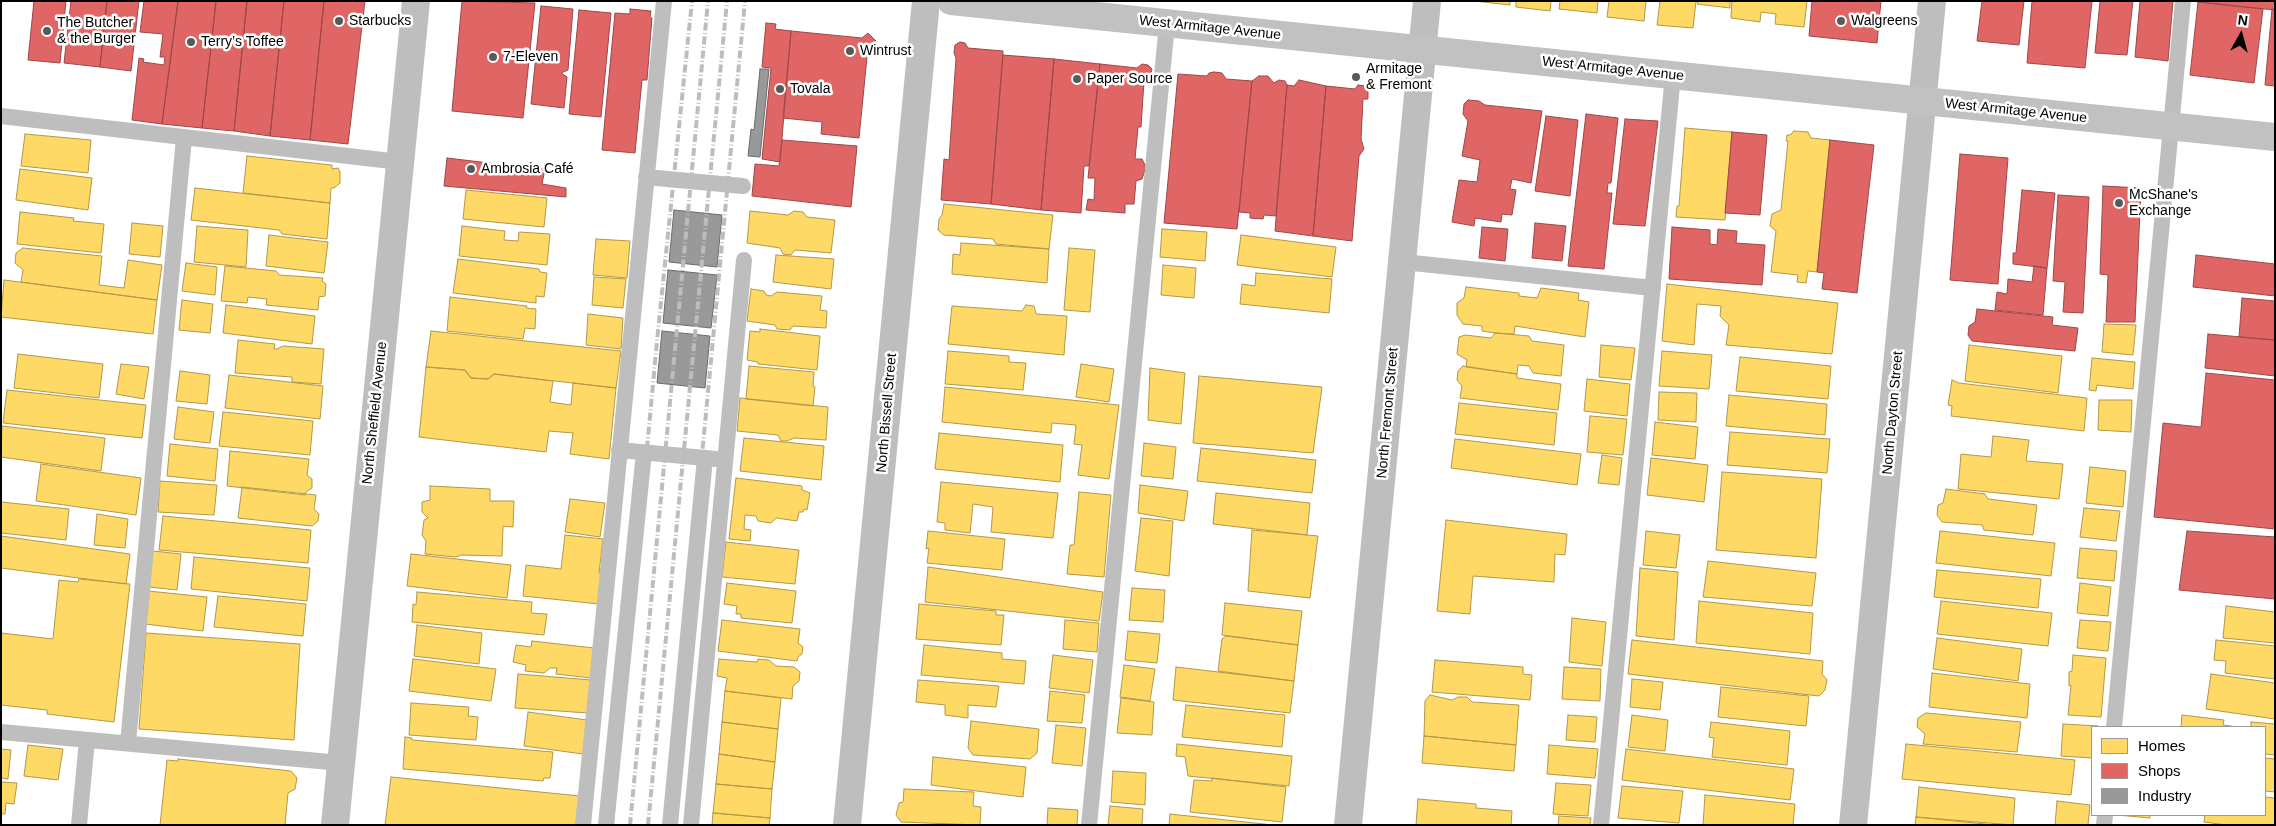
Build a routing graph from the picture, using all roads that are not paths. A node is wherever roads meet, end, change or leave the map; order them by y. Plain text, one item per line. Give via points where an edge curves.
1 (416, 1) edge
2 (664, 1) edge
3 (926, 1) edge
4 (951, 1) edge
5 (1427, 1) edge
6 (1932, 1) edge
7 (2183, 1) edge
8 (1167, 24) junction
9 (1423, 50) junction
10 (1673, 75) junction
11 (1922, 101) junction
12 (1, 116) edge
13 (2171, 127) junction
14 (2275, 137) edge
15 (184, 138) junction
16 (400, 162) junction
17 (646, 177) junction
18 (743, 186) dead end
19 (744, 260) dead end
20 (1402, 262) junction
21 (1653, 288) junction
22 (619, 450) junction
23 (644, 452) junction
24 (705, 458) junction
25 (725, 460) junction
26 (2114, 726) edge
27 (1, 732) edge
28 (87, 740) junction
29 (128, 743) junction
30 (341, 763) junction
31 (79, 825) edge
32 (335, 825) edge
33 (582, 825) edge
34 (606, 825) edge
35 (670, 825) edge
36 (691, 825) edge
37 (847, 825) edge
38 (1089, 825) edge
39 (1348, 825) edge
40 (1601, 825) edge
41 (1853, 825) edge

1 - 16 street, North Sheffield Avenue
2 - 17 lane
3 - 37 street, North Bissell Street
4 - 8 main road, West Armitage Avenue
5 - 9 street, North Fremont Street
6 - 11 street, North Dayton Street
7 - 13 lane
8 - 9 main road, West Armitage Avenue
8 - 38 lane
9 - 10 main road, West Armitage Avenue
9 - 20 street, North Fremont Street
10 - 11 main road, West Armitage Avenue
10 - 21 lane
11 - 13 main road, West Armitage Avenue
11 - 41 street, North Dayton Street
12 - 15 lane
13 - 14 main road, West Armitage Avenue
13 - 26 lane
15 - 16 lane
15 - 29 lane
16 - 30 street, North Sheffield Avenue
17 - 18 lane
17 - 22 lane
19 - 25 lane
20 - 21 lane
20 - 39 street, North Fremont Street
21 - 40 lane
22 - 23 lane
22 - 33 lane
23 - 24 lane
23 - 34 lane
24 - 25 lane
24 - 35 lane
25 - 36 lane
27 - 28 lane
28 - 29 lane
28 - 31 lane
29 - 30 lane
30 - 32 street, North Sheffield Avenue

